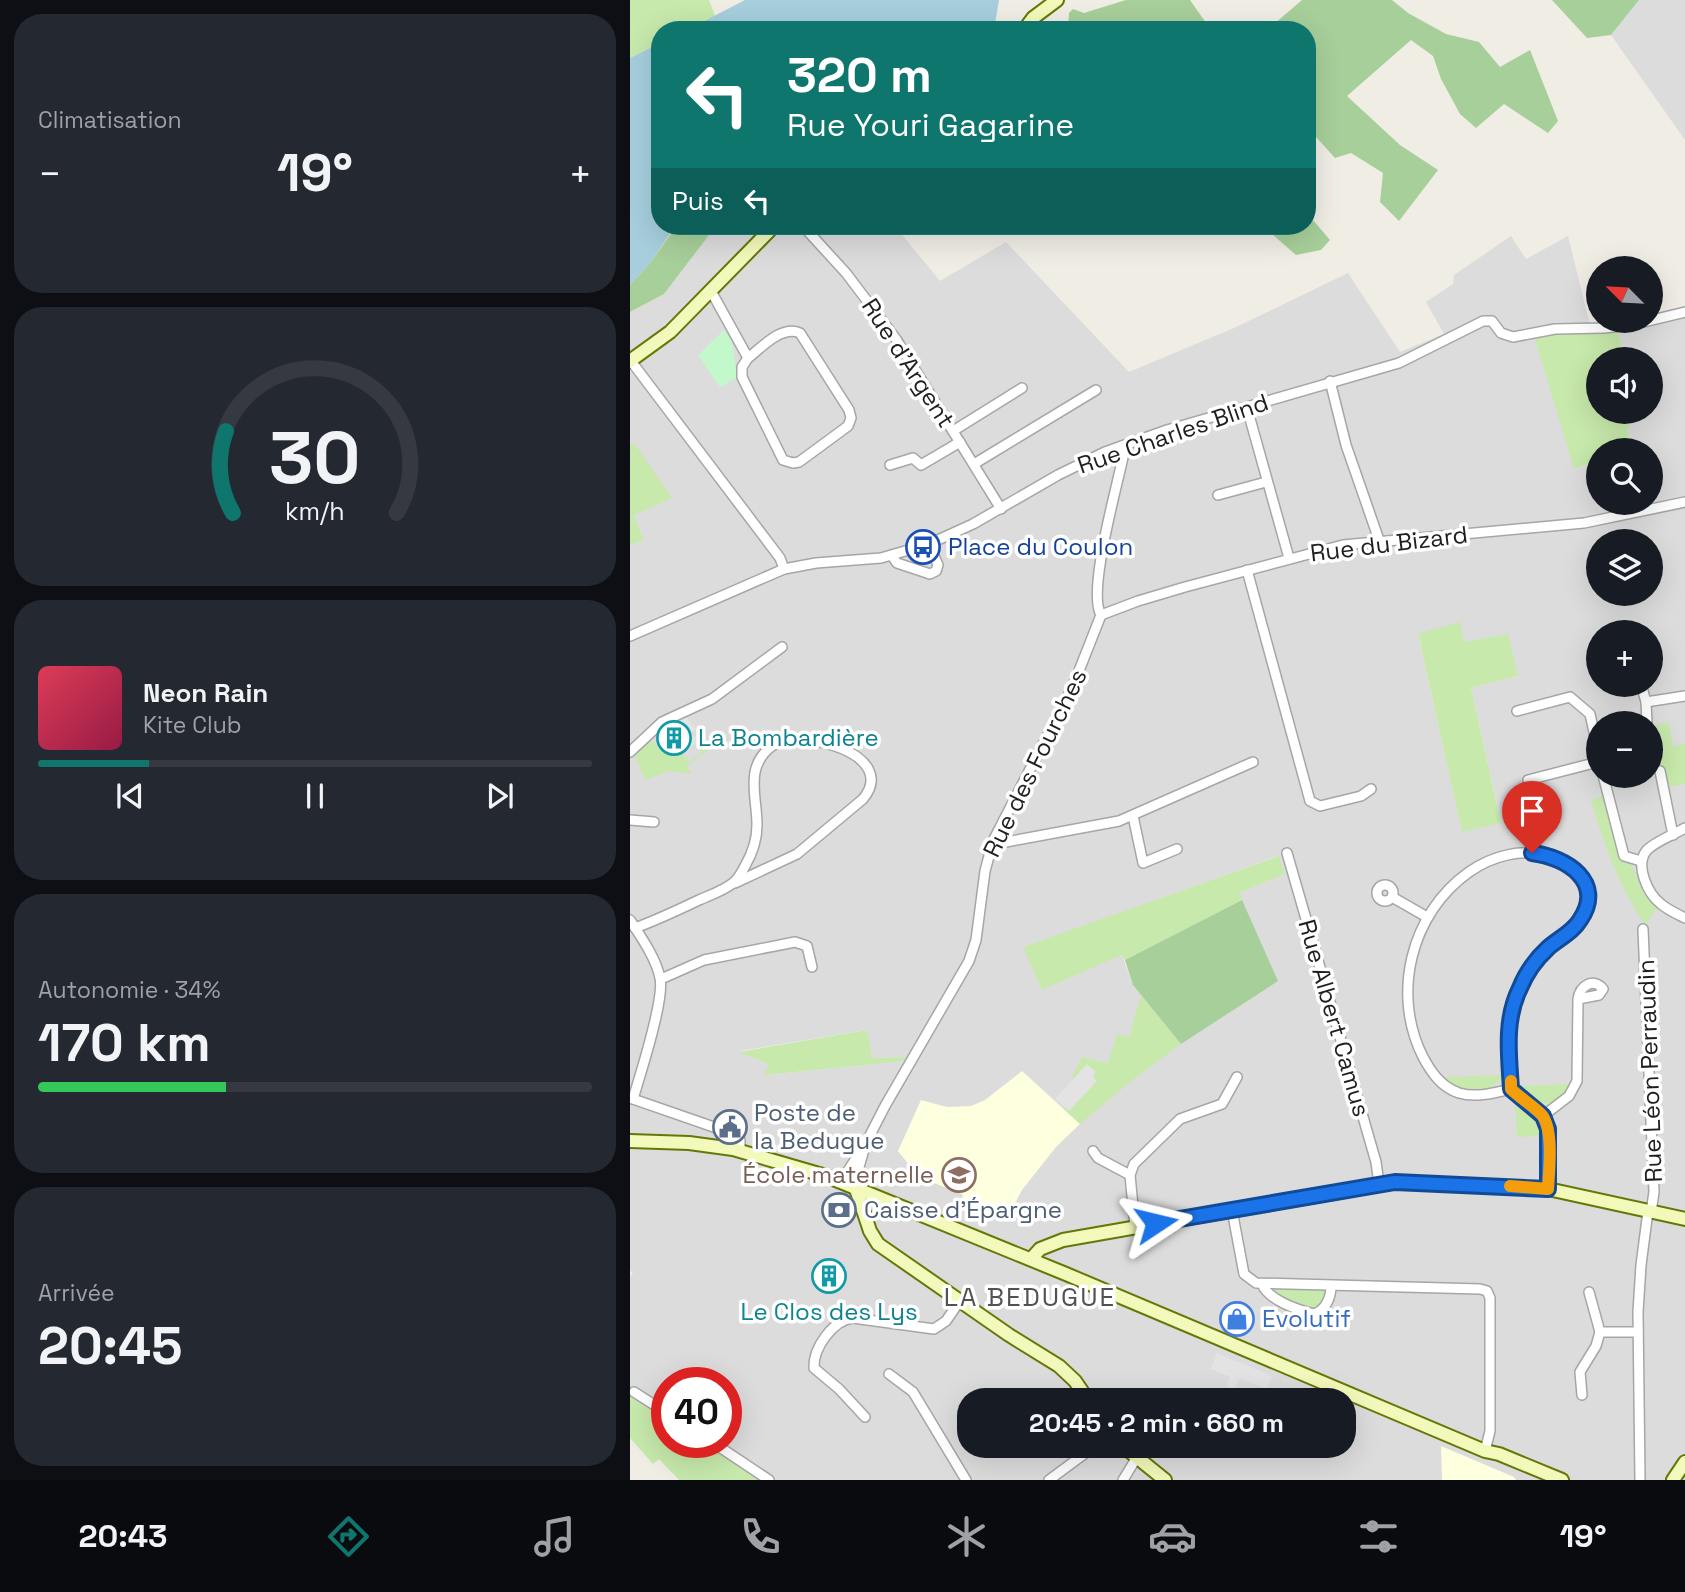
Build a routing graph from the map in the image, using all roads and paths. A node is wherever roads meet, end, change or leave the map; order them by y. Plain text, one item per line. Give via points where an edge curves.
1 (1057, 0) edge
2 (1031, 21) edge
3 (765, 235) edge
4 (811, 235) edge
5 (711, 290) junction
6 (1685, 312) edge
7 (748, 358) junction
8 (631, 361) edge
9 (1330, 382) junction
10 (1022, 388) dead end
11 (1096, 390) dead end
12 (1247, 408) junction
13 (953, 431) junction
14 (960, 442) junction
15 (1122, 446) junction
16 (974, 464) junction
17 (890, 465) dead end
18 (1266, 482) junction
19 (1218, 495) dead end
20 (1685, 502) edge
21 (1001, 509) junction
22 (1379, 540) junction
23 (929, 544) junction
24 (892, 556) junction
25 (1289, 558) junction
26 (784, 569) junction
27 (1247, 570) junction
28 (1101, 615) junction
29 (630, 636) edge
30 (782, 647) dead end
31 (1685, 696) edge
32 (1645, 697) edge
33 (1646, 702) junction
34 (1517, 711) dead end
35 (1586, 711) edge
36 (1646, 711) edge
37 (630, 752) edge
38 (1252, 762) dead end
39 (1586, 765) edge
40 (1528, 780) dead end
41 (1663, 786) edge
42 (1606, 788) edge
43 (1371, 789) dead end
44 (1132, 816) junction
45 (630, 820) edge
46 (654, 822) dead end
47 (1685, 828) edge
48 (1673, 835) junction
49 (993, 841) junction
50 (1177, 849) dead end
51 (1287, 853) dead end
52 (1641, 861) junction
53 (735, 883) junction
54 (1392, 897) dead end
55 (1427, 917) junction
56 (1685, 918) edge
57 (633, 924) edge
58 (1643, 929) dead end
59 (811, 967) dead end
60 (661, 979) junction
61 (1578, 999) dead end
62 (1237, 1077) dead end
63 (1511, 1089) junction
64 (631, 1098) edge
65 (1543, 1116) junction
66 (630, 1140) edge
67 (867, 1141) junction
68 (740, 1151) junction
69 (1094, 1152) dead end
70 (1130, 1175) junction
71 (841, 1182) junction
72 (1379, 1184) junction
73 (855, 1188) junction
74 (1548, 1189) junction
75 (1231, 1210) junction
76 (1649, 1211) junction
77 (1685, 1219) edge
78 (1135, 1227) junction
79 (1031, 1259) junction
80 (1262, 1283) junction
81 (1331, 1286) junction
82 (1589, 1292) dead end
83 (961, 1300) junction
84 (1600, 1332) junction
85 (1638, 1332) junction
86 (889, 1374) dead end
87 (1080, 1388) edge
88 (634, 1392) dead end
89 (1583, 1395) dead end
90 (651, 1403) edge
91 (865, 1418) dead end
92 (1485, 1451) junction
93 (736, 1458) edge
94 (1079, 1458) edge
95 (1136, 1458) edge
96 (1138, 1458) edge
97 (1685, 1462) edge
98 (769, 1480) edge
99 (966, 1480) edge
100 (1049, 1480) edge
101 (1123, 1480) edge
102 (1166, 1480) edge
103 (1544, 1480) edge
104 (1562, 1480) edge
105 (1640, 1480) edge
106 (1673, 1480) edge

1 - 2 street
3 - 5 street
4 - 13 street, Rue d'Argent via 874,308
5 - 7 street
5 - 8 street via 670,332
6 - 9 street, Rue Charles Blind via 1631,325 1555,329 1513,337 1501,333 1492,321 1483,321 1399,363
7 - 7 street via 742,377 783,460 799,462 848,426 849,410 800,333 782,333
8 - 26 street
9 - 12 street, Rue Charles Blind
9 - 22 street
10 - 13 street
11 - 16 street
12 - 15 street, Rue Charles Blind
12 - 18 street
13 - 14 street, Rue d'Argent
14 - 16 street, Rue d'Argent
14 - 17 street via 921,465 914,458
15 - 21 street, Rue Charles Blind via 1078,464
15 - 28 street, Rue des Fourches via 1124,457 1101,568 1097,609
16 - 21 street, Rue d'Argent
18 - 19 street
18 - 25 street
20 - 22 street, Rue du Bizard via 1584,523
21 - 23 street, Rue Charles Blind
22 - 25 street, Rue du Bizard
23 - 24 street, Rue Charles Blind
23 - 24 street via 938,565 930,574 897,563
24 - 26 street, Rue Charles Blind
25 - 27 street, Rue du Bizard
26 - 29 street, Rue Charles Blind
27 - 28 street, Rue du Bizard
27 - 43 street via 1310,802 1320,806
28 - 49 street, Rue des Fourches via 1073,686
30 - 37 street via 712,699 662,722
31 - 33 street
32 - 33 street
33 - 36 street
34 - 35 street via 1570,697
38 - 44 street
39 - 40 street
41 - 48 street
42 - 52 street via 1624,856
44 - 49 street via 1032,838
44 - 50 street via 1143,863
45 - 46 street
47 - 48 street
48 - 52 street via 1647,850
49 - 67 street, Rue des Fourches via 971,956
51 - 72 street, Rue Albert Camus
52 - 56 street via 1656,899
53 - 53 street via 755,841 753,776 764,754 778,743 802,738 851,752 864,761 872,779 863,799 797,854
53 - 57 street
54 - 55 street
55 - 63 street via 1411,959 1408,994 1423,1058 1439,1081 1458,1092
55 - 63 street via 1465,875 1507,854 1551,856 1575,869 1584,880 1587,905 1579,923 1537,959 1514,1003 1508,1043
57 - 60 street
58 - 76 street, Rue Léon Perraudin via 1654,1192
59 - 60 street via 807,946 795,942 704,960
60 - 64 street via 658,1007
61 - 65 street via 1577,1081 1569,1096
62 - 70 street via 1222,1104 1180,1119 1139,1158
63 - 65 street
64 - 68 street via 730,1133 740,1140
65 - 74 street via 1548,1129
66 - 68 street
67 - 71 street, Rue des Fourches
67 - 73 street, Rue des Fourches
68 - 71 street
69 - 70 street
70 - 78 street
71 - 73 street
72 - 74 street
72 - 75 street
73 - 79 street
73 - 83 street via 878,1244
74 - 76 street
75 - 78 street
75 - 80 street via 1244,1274
76 - 77 street
76 - 85 street, Rue Léon Perraudin
78 - 79 street via 1052,1243
79 - 92 street
80 - 81 street
80 - 81 street via 1277,1298 1314,1314 1325,1306
81 - 92 street via 1487,1291 1490,1432
82 - 84 street
83 - 87 street via 1064,1370
83 - 91 street via 934,1329 853,1318 835,1325 821,1345 814,1368
84 - 85 street
84 - 89 street via 1580,1372
85 - 105 street, Rue Léon Perraudin
86 - 99 street via 913,1392
88 - 90 street
92 - 103 street
92 - 104 street
93 - 98 street
94 - 100 street
95 - 101 street
96 - 102 street
97 - 106 street

